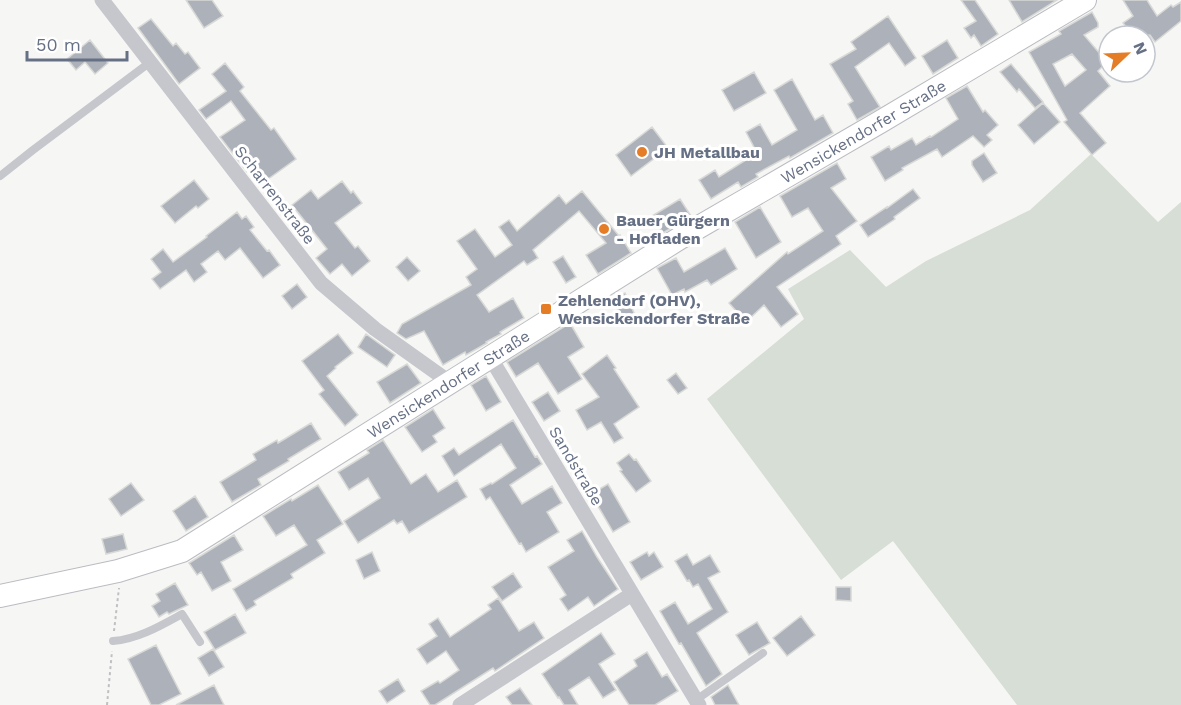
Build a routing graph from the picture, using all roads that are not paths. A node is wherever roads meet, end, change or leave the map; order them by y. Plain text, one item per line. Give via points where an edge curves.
1 (102, 0) edge
2 (1085, 0) edge
3 (149, 63) junction
4 (0, 176) edge
5 (490, 357) junction
6 (446, 384) junction
7 (632, 594) junction
8 (0, 596) edge
9 (113, 641) dead end
10 (200, 642) dead end
11 (764, 652) dead end
12 (697, 702) edge
13 (460, 705) edge

1 - 3 street, Scharrenstraße
2 - 5 main road, Wensickendorfer Straße via 680,238
3 - 4 lane
3 - 6 street, Scharrenstraße via 321,283 375,329 441,376
5 - 6 main road, Wensickendorfer Straße
5 - 7 street, Sandstraße
6 - 8 main road, Wensickendorfer Straße via 182,551 118,572
7 - 12 street, Sandstraße
7 - 13 street
9 - 10 lane via 127,640 182,614
11 - 12 lane

